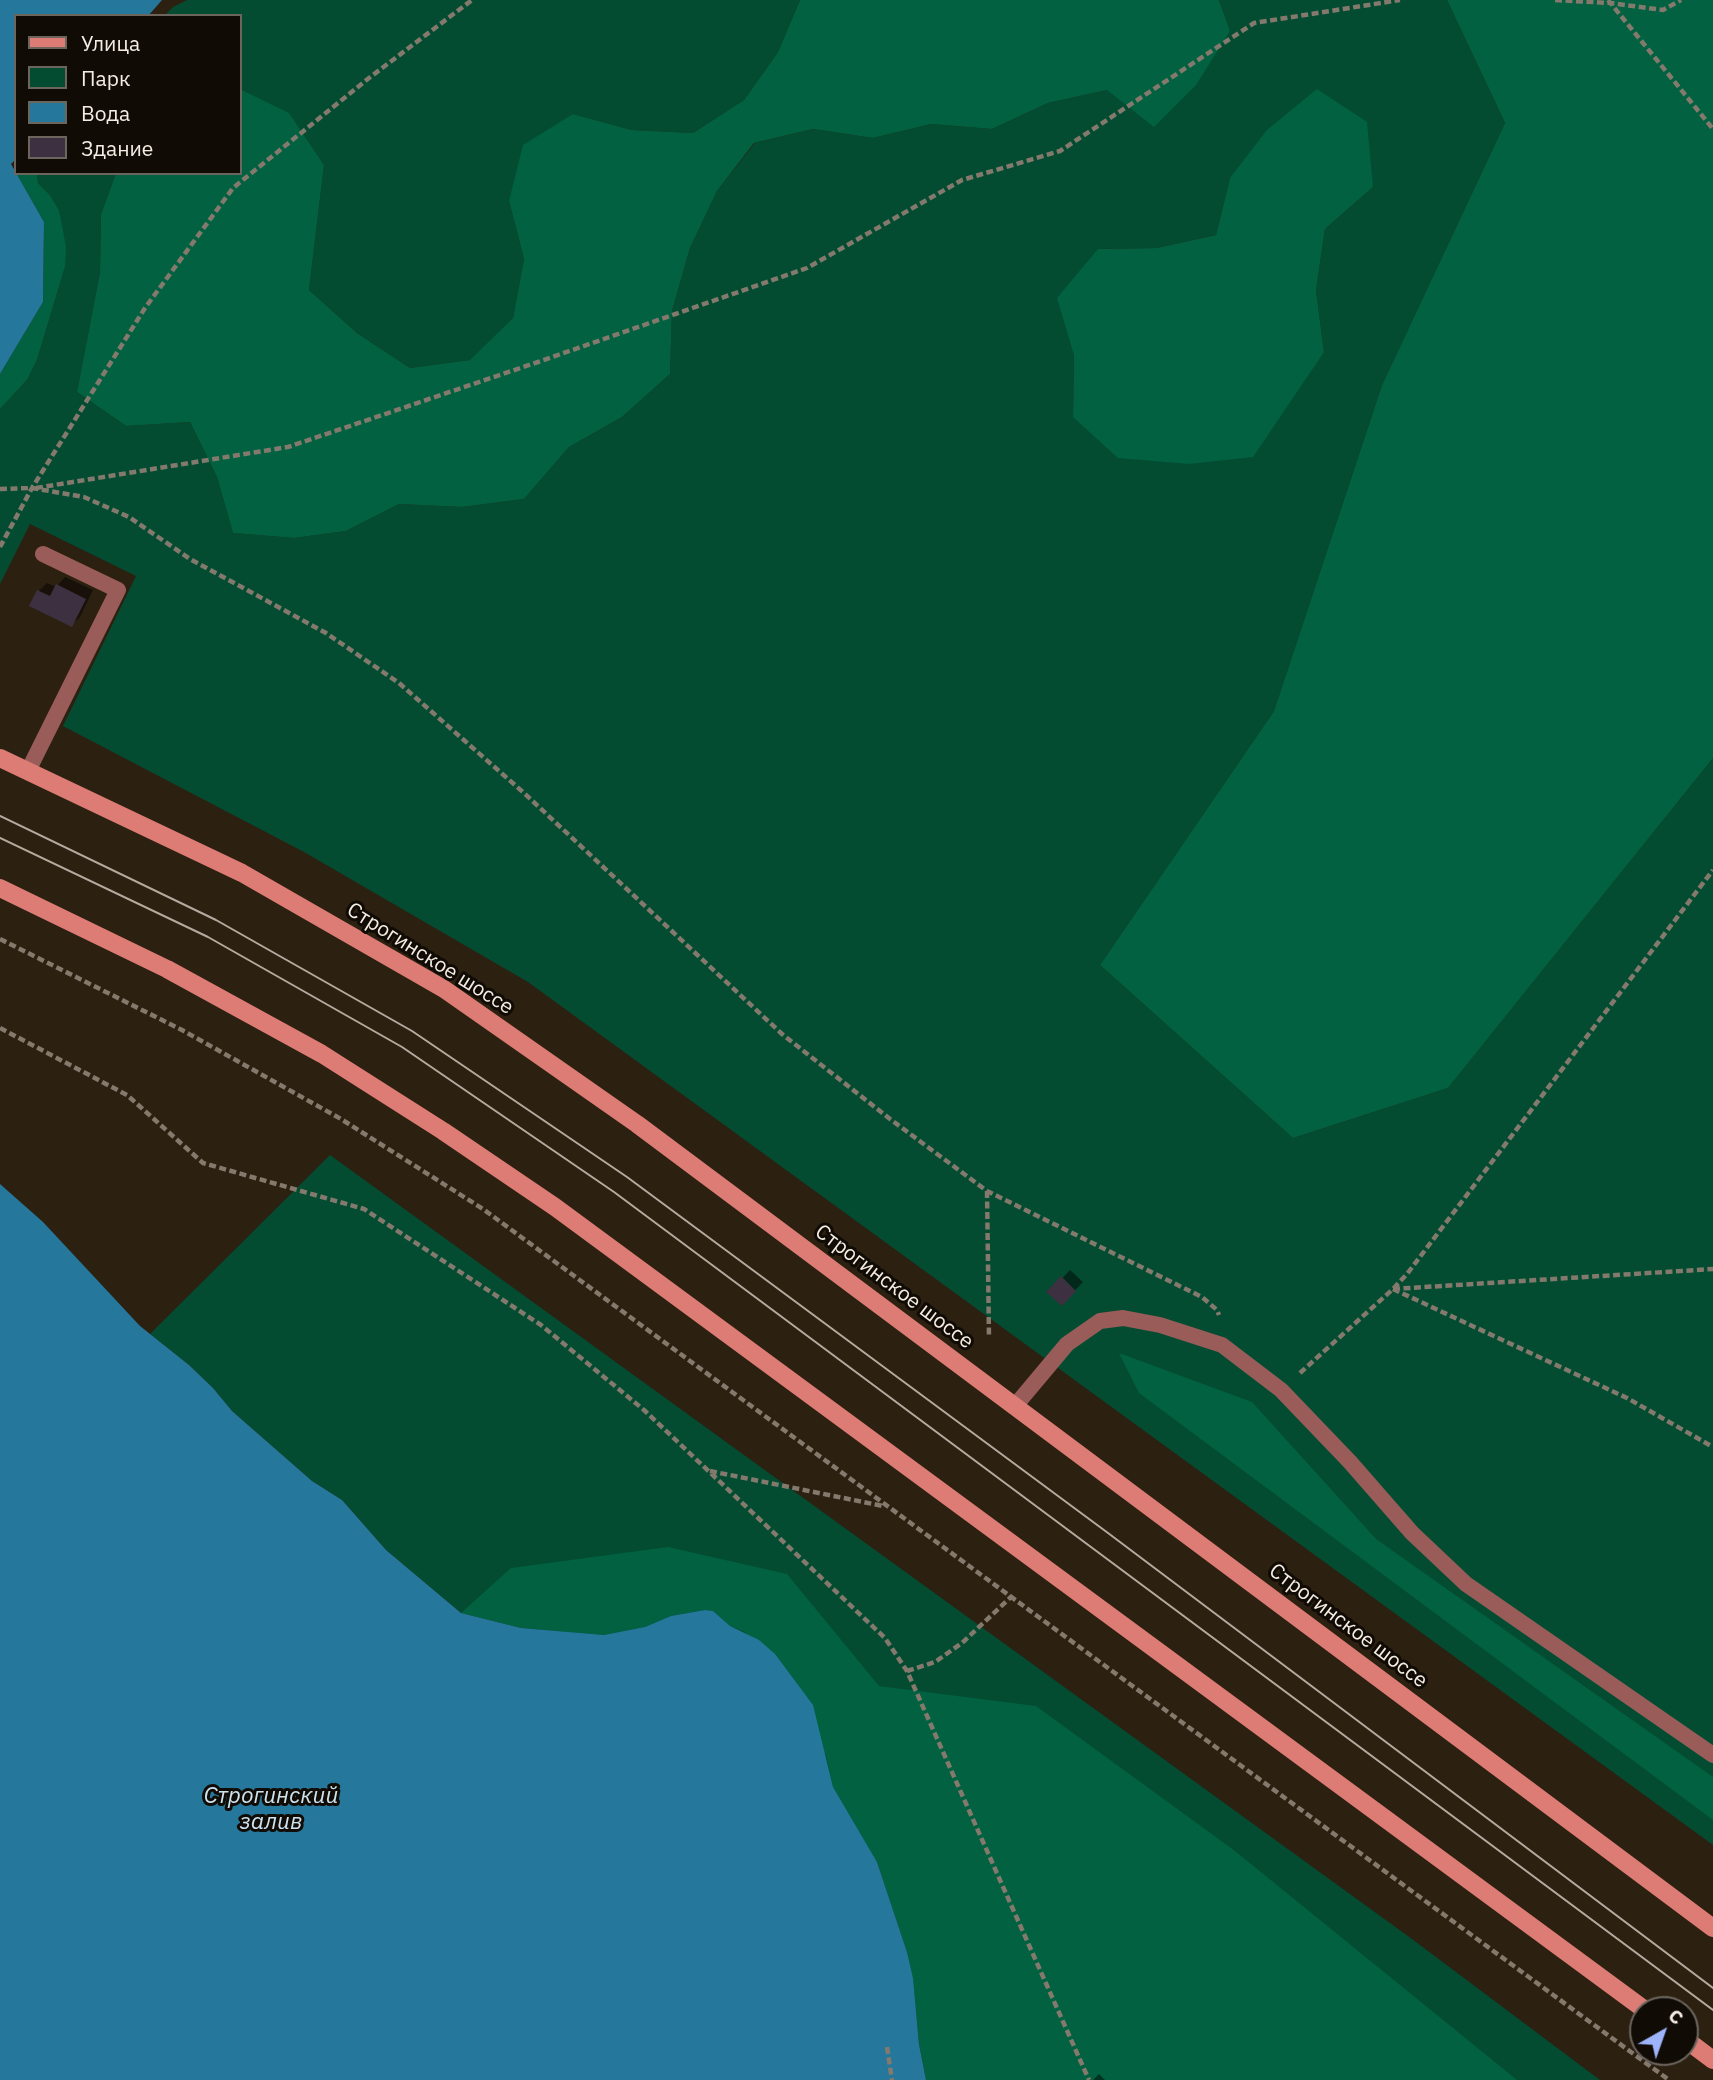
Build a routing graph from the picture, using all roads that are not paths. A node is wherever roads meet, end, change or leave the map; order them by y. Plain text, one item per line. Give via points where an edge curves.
1 (43, 554) dead end
2 (0, 758) edge
3 (28, 771) junction
4 (0, 888) edge
5 (1015, 1406) junction
6 (1713, 1755) edge
7 (1713, 1928) edge
8 (1629, 1998) edge

1 - 3 lane via 118,590
2 - 3 main road, Строгинское шоссе
3 - 5 main road, Строгинское шоссе via 242,873 444,989 637,1124
4 - 8 main road via 167,969 322,1054 443,1130 555,1207
5 - 6 lane via 1067,1344 1100,1321 1123,1318 1160,1325 1222,1345 1281,1391 1412,1533 1466,1584
5 - 7 main road, Строгинское шоссе

